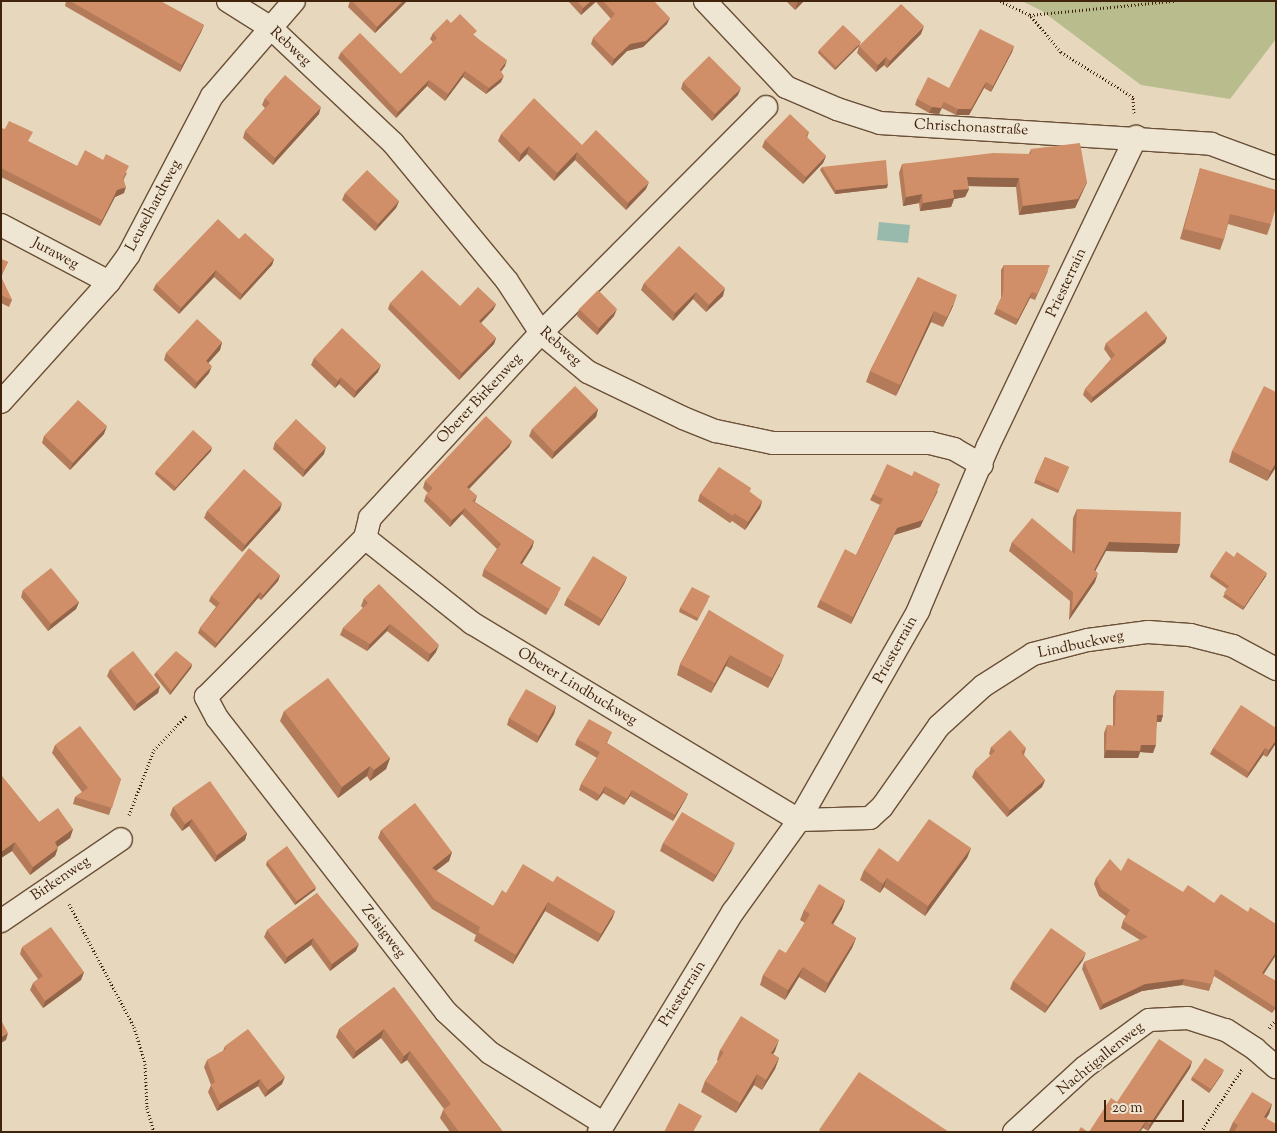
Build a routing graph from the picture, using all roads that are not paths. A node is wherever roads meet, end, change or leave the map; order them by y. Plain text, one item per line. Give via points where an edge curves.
1 (228, 1) edge
2 (294, 1) edge
3 (705, 1) edge
4 (270, 28) junction
5 (776, 96) junction
6 (1136, 137) junction
7 (1276, 168) edge
8 (1, 225) edge
9 (109, 282) junction
10 (541, 333) junction
11 (1, 402) edge
12 (982, 465) junction
13 (366, 538) junction
14 (1276, 669) edge
15 (206, 697) joint
16 (799, 820) junction
17 (121, 838) road end
18 (1, 921) edge
19 (1276, 1067) edge
20 (601, 1128) edge
21 (1014, 1132) edge

1 - 4 street, Rebweg
2 - 4 street, Leuselhardtweg
3 - 5 street, Chrischonastraße
4 - 9 street, Leuselhardtweg via 212,96 129,254
4 - 10 street, Rebweg via 393,143 507,281
5 - 6 street, Chrischonastraße via 880,123
5 - 10 street, Oberer Birkenweg
6 - 7 street, Chrischonastraße via 1211,144
6 - 12 street, Priesterrain
8 - 9 street, Juraweg
9 - 11 street, Leuselhardtweg
10 - 12 street, Rebweg via 588,372 716,431 773,443 930,443 954,449
10 - 13 street, Oberer Birkenweg via 370,518
12 - 16 street, Priesterrain via 918,611
13 - 15 street, Oberer Birkenweg
13 - 16 street, Oberer Lindbuckweg via 472,624
14 - 16 street, Lindbuckweg via 1233,646 1190,635 1148,632 1088,640 1032,654 983,686 939,726 882,807 870,818
15 - 20 street, Zeisigweg via 217,718 446,1012 490,1053
16 - 20 street, Priesterrain via 733,912
17 - 18 street, Birkenweg
19 - 21 street, Nachtigallenweg via 1226,1030 1188,1018 1149,1020 1085,1067

